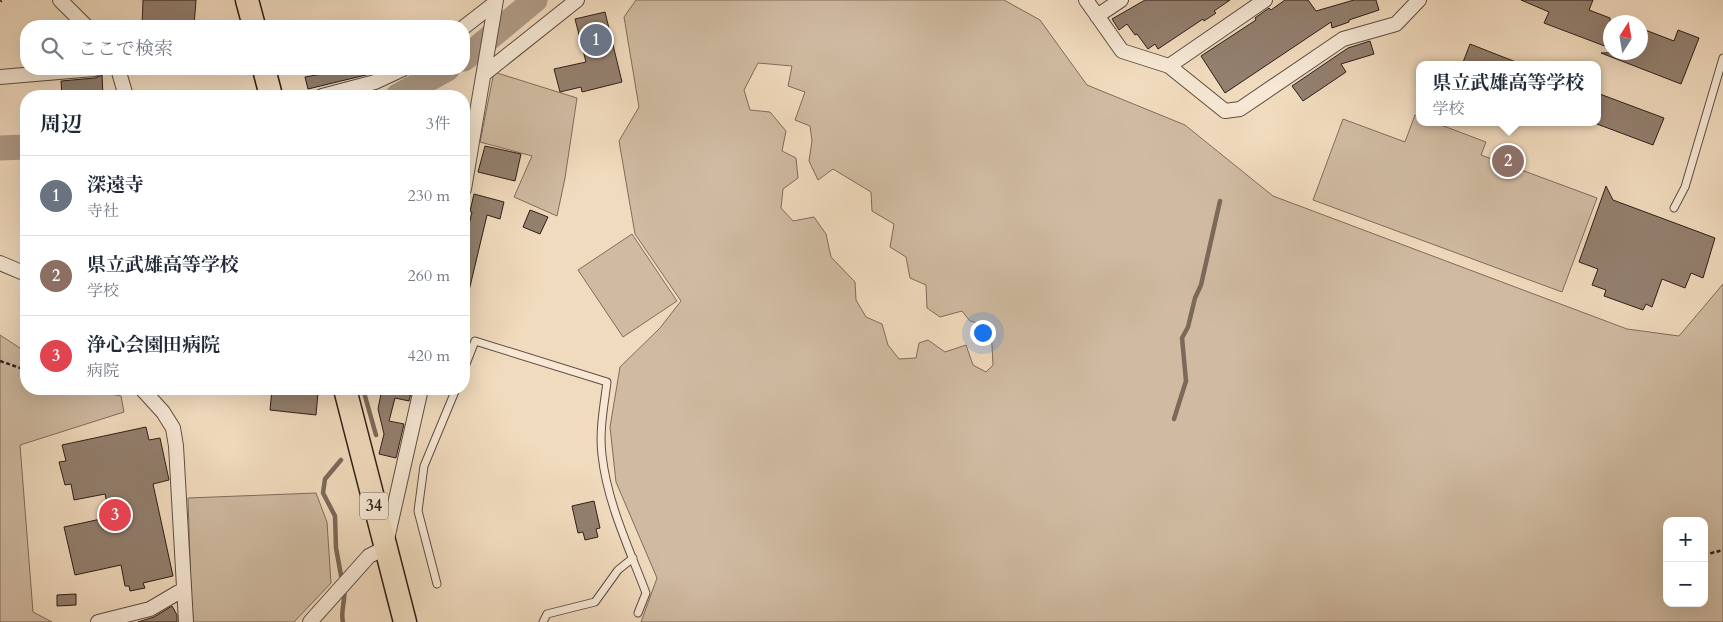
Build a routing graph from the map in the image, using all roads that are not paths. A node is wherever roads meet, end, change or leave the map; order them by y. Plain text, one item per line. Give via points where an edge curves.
1 (60, 0) edge
2 (247, 0) edge
3 (577, 0) edge
4 (1086, 0) edge
5 (1121, 0) edge
6 (1265, 0) edge
7 (1419, 0) edge
8 (496, 2) edge
9 (1097, 16) junction
10 (80, 20) edge
11 (252, 20) edge
12 (470, 22) edge
13 (1723, 58) edge
14 (1169, 66) junction
15 (485, 69) junction
16 (24, 75) edge
17 (120, 75) edge
18 (266, 75) edge
19 (390, 75) edge
20 (0, 77) edge
21 (124, 90) edge
22 (269, 90) edge
23 (345, 90) edge
24 (470, 155) edge
25 (1674, 208) dead end
26 (0, 263) edge
27 (20, 271) edge
28 (470, 354) edge
29 (147, 395) edge
30 (347, 395) edge
31 (420, 395) edge
32 (454, 395) edge
33 (385, 548) junction
34 (633, 558) junction
35 (438, 584) dead end
36 (184, 589) junction
37 (638, 613) dead end
38 (98, 622) edge
39 (186, 622) edge
40 (310, 622) edge
41 (405, 622) edge
42 (543, 622) edge

1 - 10 street
2 - 11 highway
3 - 15 street
4 - 9 street
5 - 9 street
6 - 14 street
7 - 14 street via 1396,24 1343,39 1240,109 1226,111
8 - 12 street
8 - 15 street
9 - 14 street via 1122,51
13 - 25 lane via 1685,187
15 - 24 street
16 - 20 street
17 - 21 street
18 - 22 highway
19 - 23 street
26 - 27 street
28 - 34 lane via 475,341 607,382 601,454 611,500
29 - 36 street via 173,428
30 - 33 highway, 34
31 - 33 street
32 - 35 lane via 424,466 418,511
33 - 40 street via 369,556
33 - 41 highway, 34
34 - 37 lane via 646,593
34 - 42 lane via 618,570 596,602 547,614
36 - 38 street via 150,609
36 - 39 street

